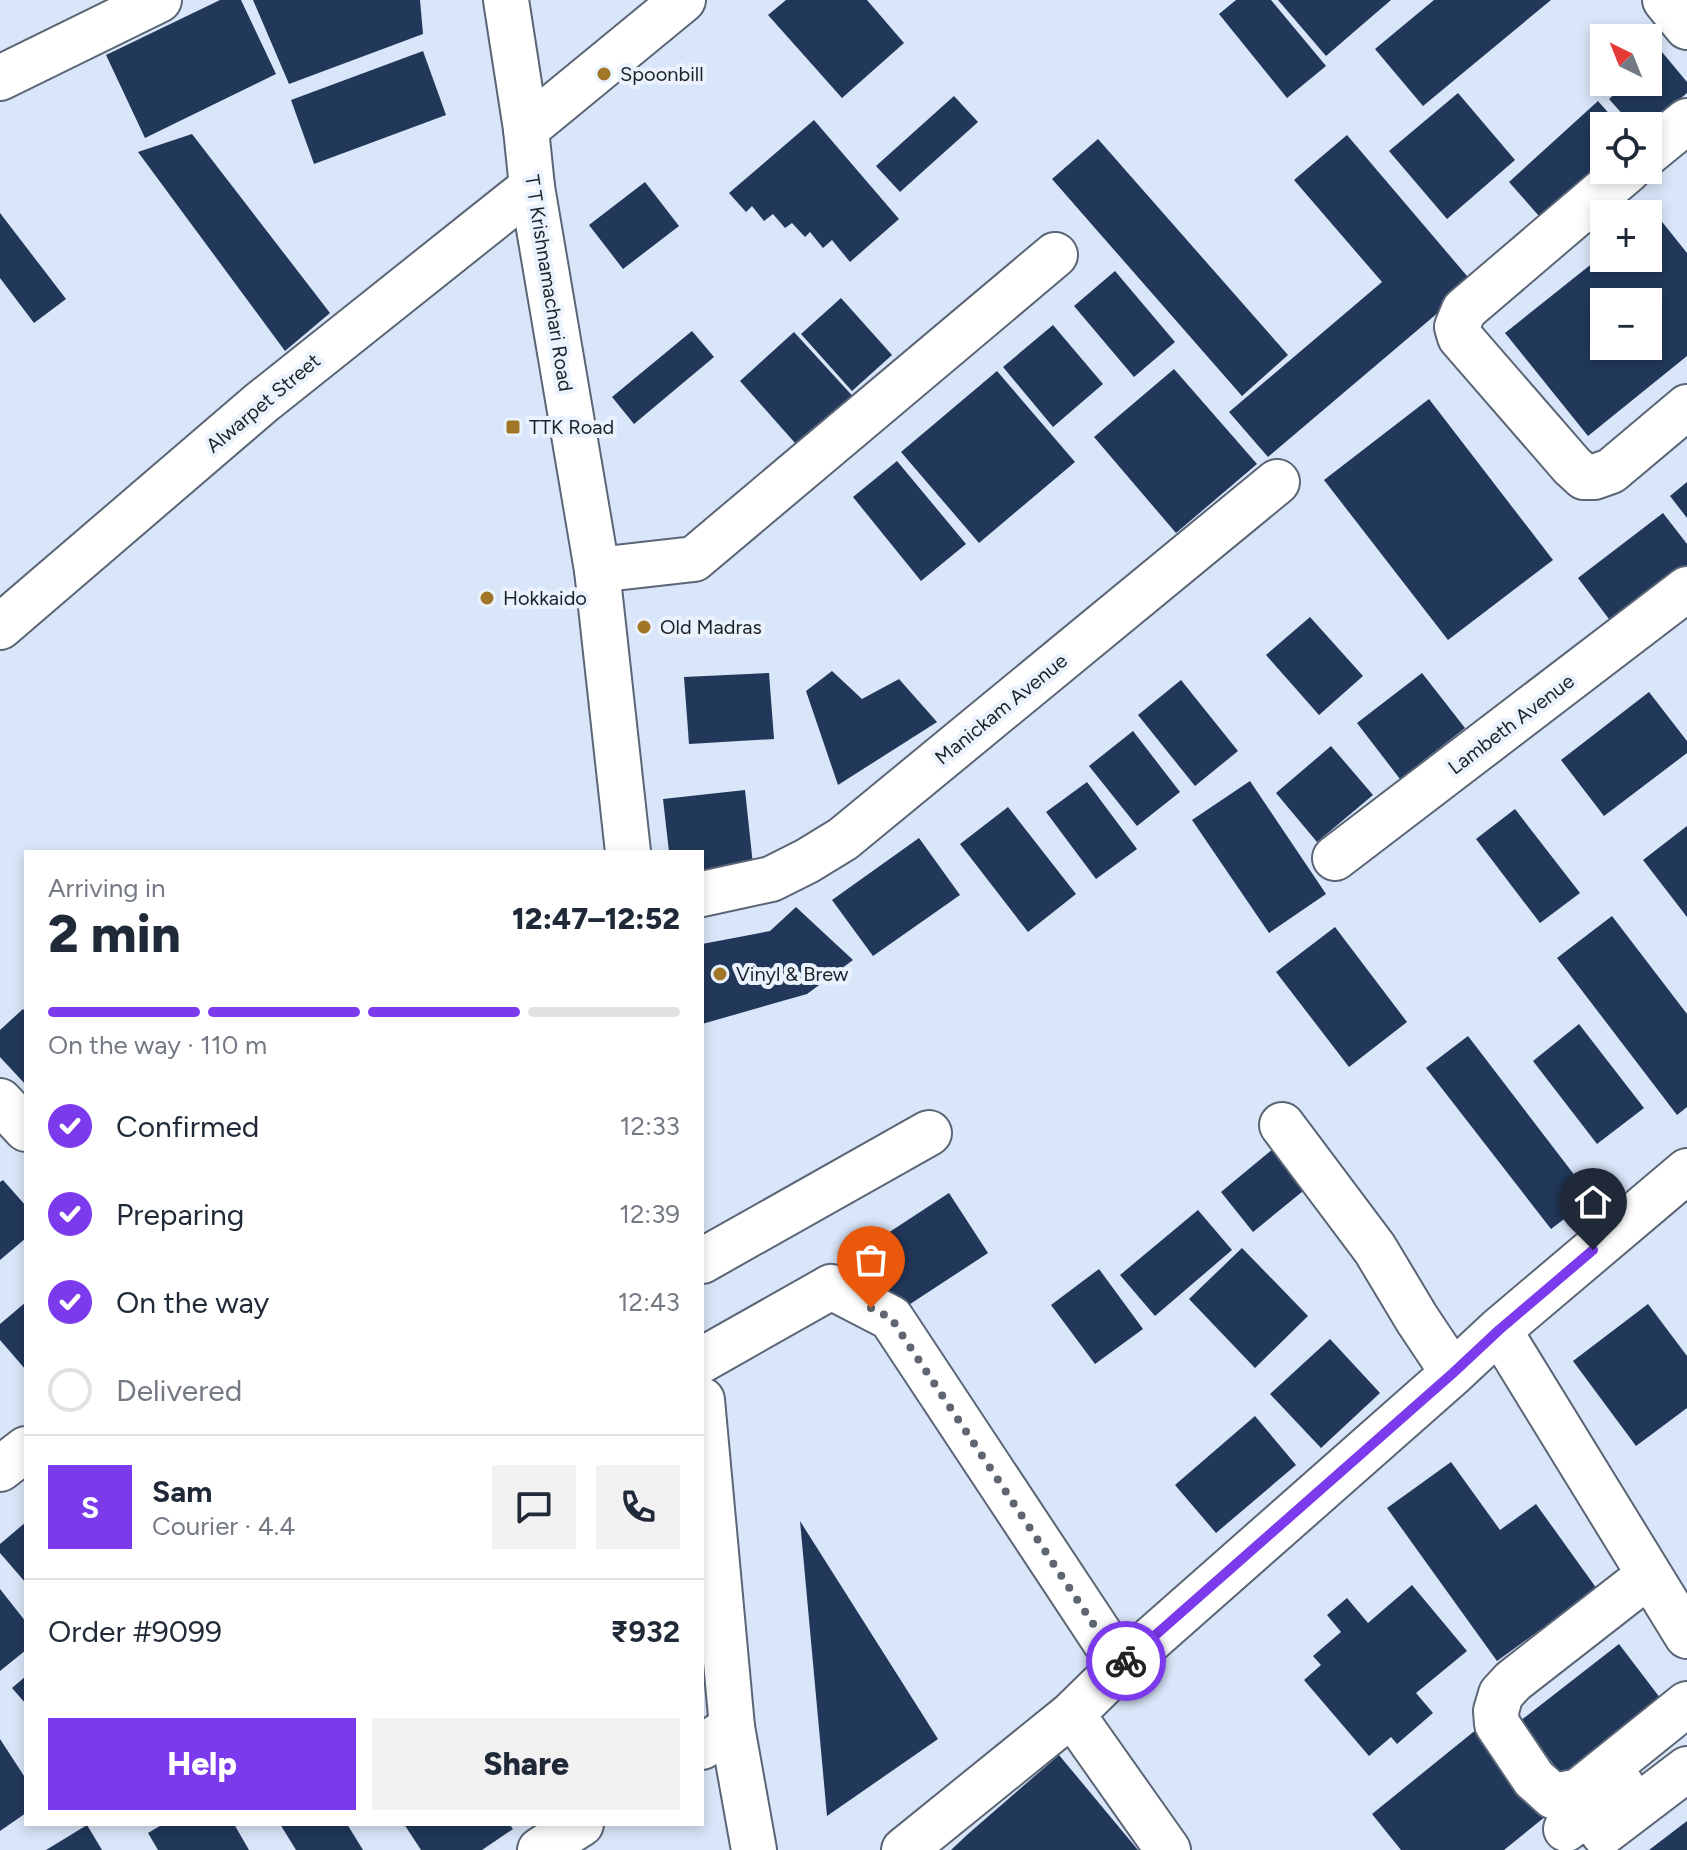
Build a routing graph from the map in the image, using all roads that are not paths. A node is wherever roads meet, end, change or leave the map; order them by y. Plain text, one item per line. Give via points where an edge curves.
1 (159, 0) edge
2 (506, 0) edge
3 (683, 0) edge
4 (1665, 0) edge
5 (1687, 27) edge
6 (0, 78) edge
7 (1687, 121) edge
8 (526, 129) junction
9 (1662, 142) edge
10 (1612, 184) edge
11 (532, 187) junction
12 (1055, 255) dead end
13 (1687, 407) edge
14 (1277, 482) dead end
15 (597, 570) junction
16 (1687, 589) edge
17 (0, 625) edge
18 (628, 850) edge
19 (1335, 858) dead end
20 (704, 894) edge
21 (0, 1101) edge
22 (1282, 1125) dead end
23 (24, 1127) edge
24 (929, 1133) dead end
25 (1687, 1171) edge
26 (704, 1260) edge
27 (1499, 1330) junction
28 (704, 1359) edge
29 (1453, 1373) junction
30 (704, 1445) edge
31 (24, 1451) edge
32 (0, 1469) edge
33 (1649, 1575) junction
34 (1687, 1636) edge
35 (1121, 1666) junction
36 (1687, 1704) edge
37 (1072, 1714) junction
38 (1687, 1736) edge
39 (717, 1737) edge
40 (1687, 1769) edge
41 (754, 1850) edge
42 (904, 1850) edge
43 (1168, 1850) edge

1 - 6 street
2 - 8 street, T T Krishnamachari Road
3 - 8 street
4 - 5 street
7 - 9 street
8 - 11 street, T T Krishnamachari Road
10 - 13 street via 1464,310 1457,327 1460,337 1584,477 1611,471
11 - 15 street, T T Krishnamachari Road
11 - 17 street, Alwarpet Street via 261,403
12 - 15 street via 694,559
14 - 20 street, Manickam Avenue via 843,839 771,879
15 - 18 street, T T Krishnamachari Road
16 - 19 street, Lambeth Avenue
21 - 23 street
22 - 29 street via 1375,1249
24 - 26 street
25 - 27 street
27 - 29 street
27 - 33 street
28 - 35 street via 831,1287 891,1318
29 - 35 street
30 - 39 street
31 - 32 street
33 - 34 street
33 - 36 street via 1513,1681 1501,1694 1497,1724 1534,1779 1553,1796 1579,1791
35 - 37 street
37 - 42 street
37 - 43 street
38 - 40 street via 1578,1836
39 - 41 street

